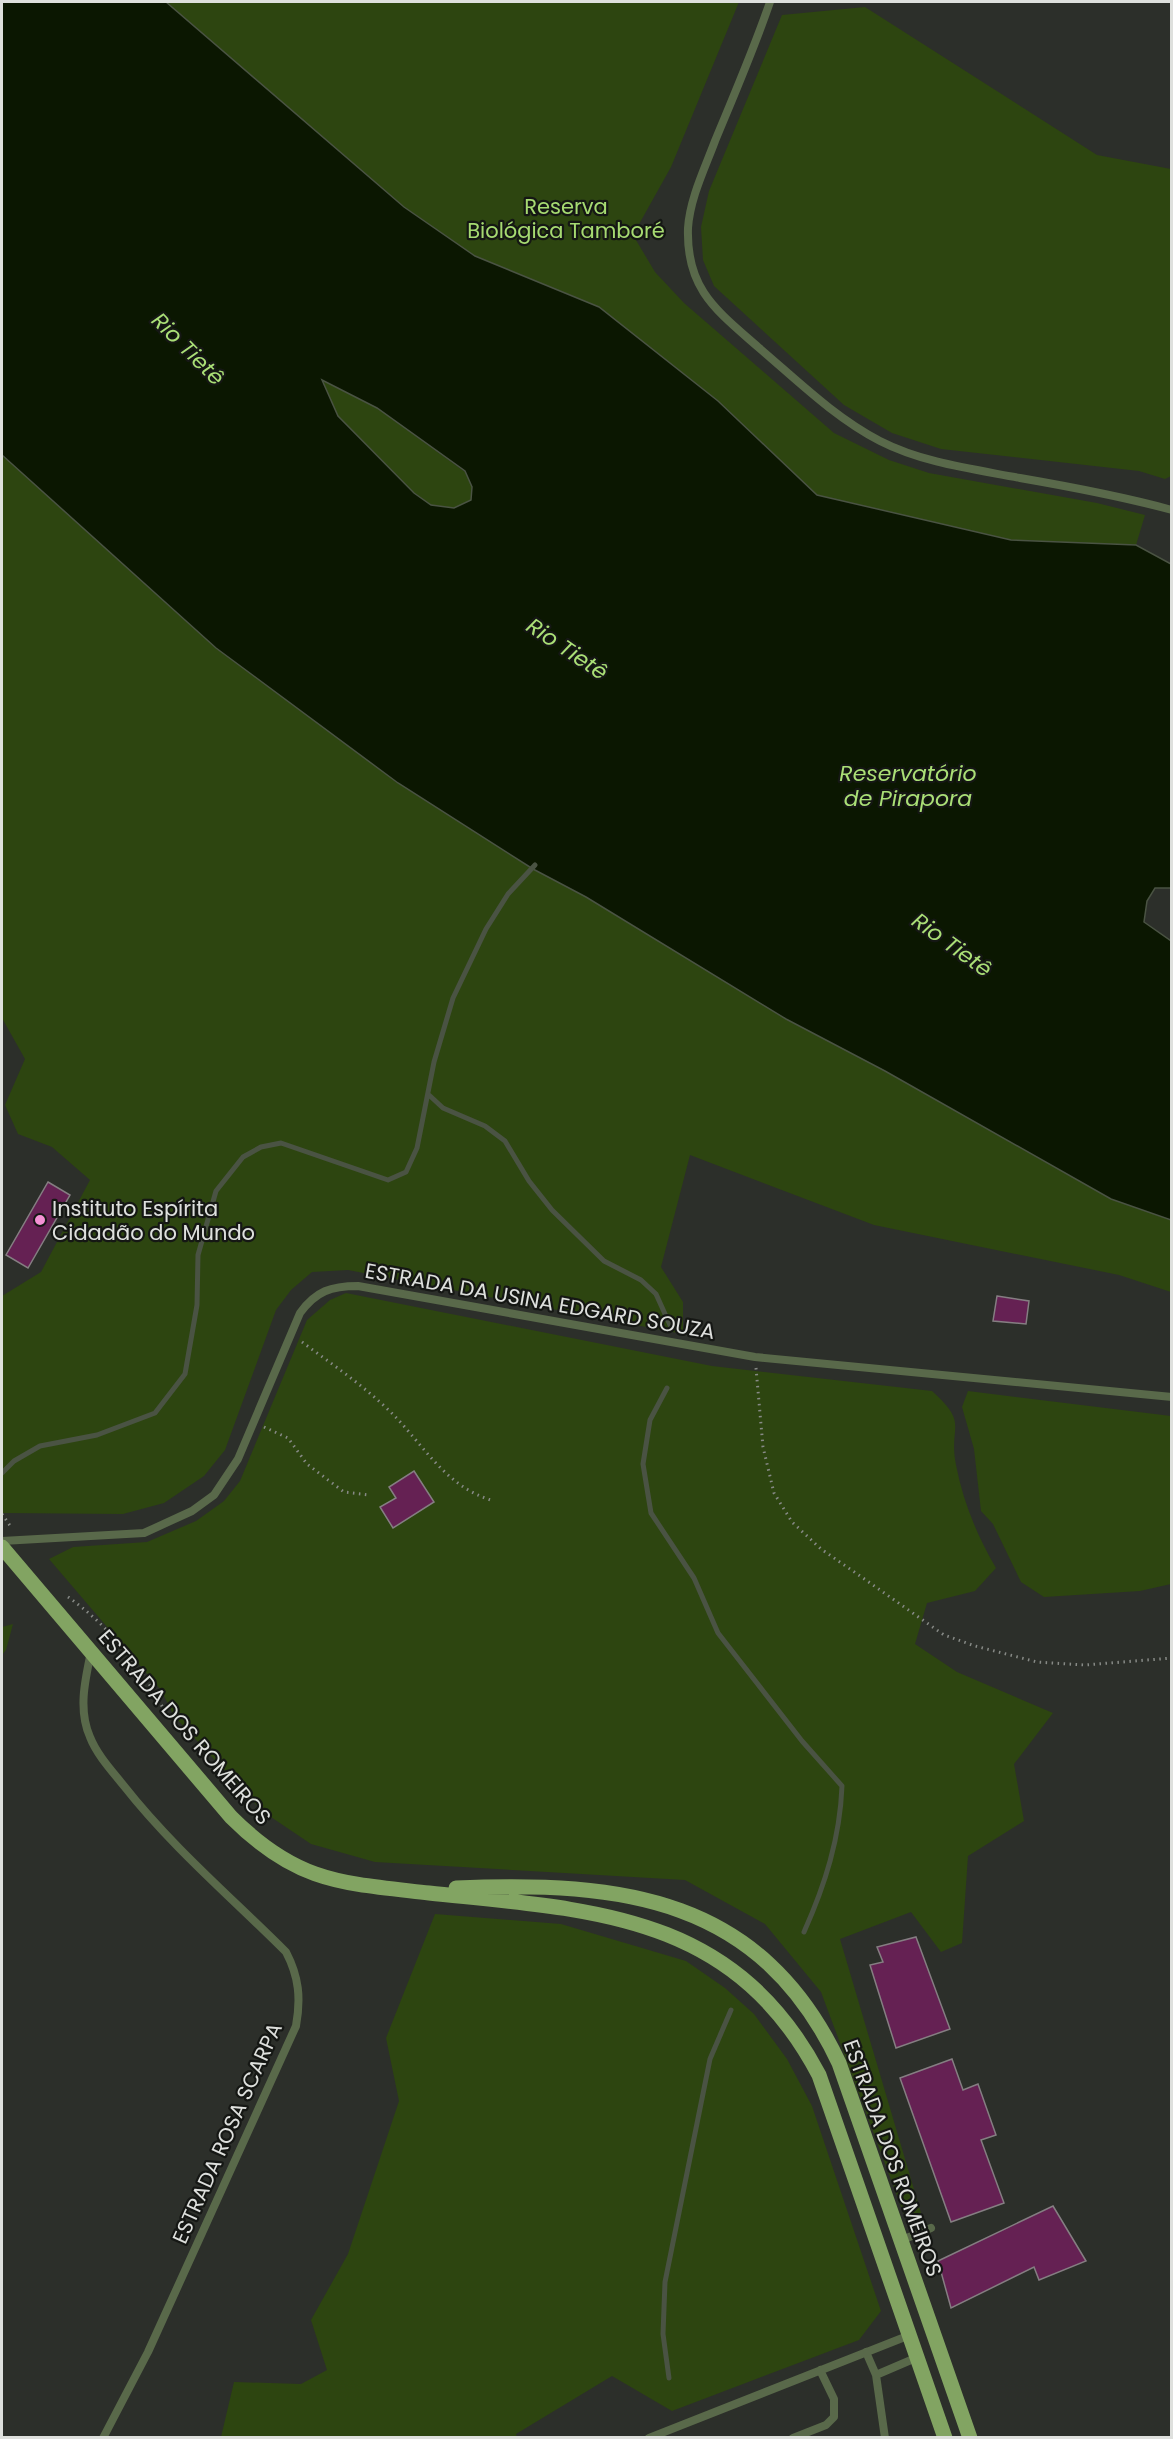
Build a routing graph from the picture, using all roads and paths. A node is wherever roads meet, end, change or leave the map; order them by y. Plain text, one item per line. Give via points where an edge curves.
1 (770, 2) edge
2 (1172, 510) edge
3 (291, 1334) junction
4 (755, 1357) junction
5 (1172, 1397) edge
6 (255, 1423) junction
7 (369, 1495) dead end
8 (494, 1501) dead end
9 (2, 1514) edge
10 (2, 1541) edge
11 (18, 1541) junction
12 (2, 1548) edge
13 (63, 1593) dead end
14 (91, 1652) junction
15 (1172, 1658) edge
16 (163, 1708) dead end
17 (405, 1890) junction
18 (931, 2228) dead end
19 (902, 2240) junction
20 (910, 2335) junction
21 (866, 2352) junction
22 (918, 2357) junction
23 (820, 2370) junction
24 (876, 2375) junction
25 (103, 2438) edge
26 (649, 2438) edge
27 (793, 2438) edge
28 (885, 2438) edge
29 (945, 2438) edge
30 (969, 2438) edge

1 - 2 lane via 699,183 688,225 692,274 705,295 723,316 812,394 881,442 959,467 1115,495
3 - 4 lane, ESTRADA DA USINA EDGARD SOUZA via 310,1299 338,1286 358,1286
3 - 6 lane, ESTRADA DA USINA EDGARD SOUZA
3 - 8 path via 384,1405 451,1479
4 - 5 lane, ESTRADA DA USINA EDGARD SOUZA
4 - 15 path via 763,1447 774,1493 792,1521 820,1549 944,1635 975,1646 1037,1662 1086,1665
6 - 7 path via 288,1438 307,1464 344,1492
6 - 11 lane, ESTRADA DA USINA EDGARD SOUZA via 238,1459 214,1495 165,1526 144,1533
9 - 11 path
10 - 11 lane, ESTRADA DA USINA EDGARD SOUZA
12 - 14 main road, ESTRADA DOS ROMEIROS
13 - 16 path via 90,1612 148,1681
14 - 17 main road, ESTRADA DOS ROMEIROS via 254,1839 310,1874 344,1884
14 - 25 lane, ESTRADA ROSA SCARPA via 83,1702 89,1737 99,1755 183,1853 286,1952 295,1970 300,2007 297,2026 153,2341
17 - 19 main road, ESTRADA DOS ROMEIROS via 515,1886 637,1897 696,1915 757,1953 789,1982 826,2035
17 - 20 main road, ESTRADA DOS ROMEIROS via 577,1910 633,1922 683,1940 741,1976 788,2023 819,2075
18 - 19 lane
19 - 30 main road, ESTRADA DOS ROMEIROS
20 - 21 lane
20 - 22 main road, ESTRADA DOS ROMEIROS
21 - 23 lane
21 - 24 lane
22 - 24 lane
22 - 29 main road, ESTRADA DOS ROMEIROS
23 - 26 lane
23 - 27 lane via 834,2399 834,2417 826,2425
24 - 28 lane

